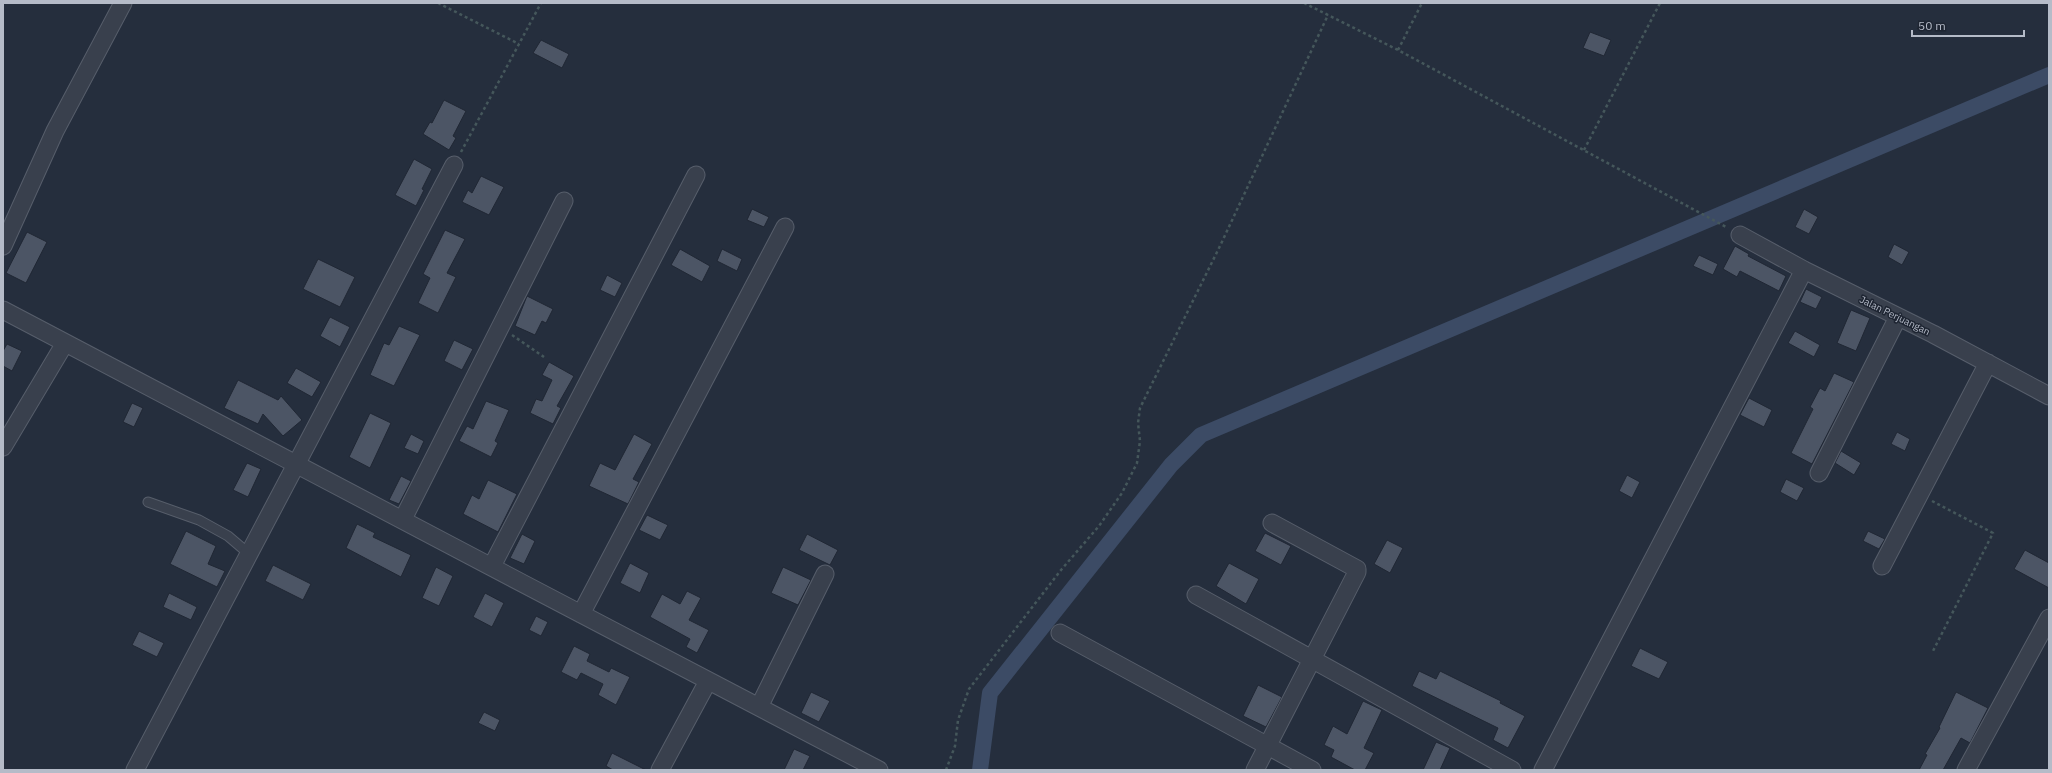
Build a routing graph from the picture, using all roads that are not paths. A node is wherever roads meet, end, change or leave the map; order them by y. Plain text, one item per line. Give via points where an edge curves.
1 (123, 3) edge
2 (454, 165) road end
3 (696, 175) dead end
4 (564, 201) dead end
5 (784, 227) dead end
6 (1740, 236) road end
7 (3, 246) edge
8 (1804, 270) junction
9 (3, 310) edge
10 (1898, 317) junction
11 (66, 343) junction
12 (1988, 363) junction
13 (2049, 396) edge
14 (3, 447) edge
15 (295, 465) junction
16 (1819, 473) dead end
17 (148, 502) dead end
18 (402, 519) junction
19 (1272, 522) dead end
20 (248, 553) junction
21 (492, 566) junction
22 (1882, 566) dead end
23 (825, 574) dead end
24 (1196, 595) dead end
25 (581, 614) junction
26 (2049, 618) edge
27 (1060, 633) dead end
28 (1311, 659) junction
29 (708, 681) junction
30 (759, 707) junction
31 (1267, 745) junction
32 (135, 770) edge
33 (660, 770) edge
34 (879, 770) edge
35 (1254, 770) edge
36 (1312, 770) edge
37 (1512, 770) edge
38 (1543, 770) edge
39 (1966, 770) edge

1 - 7 street via 55,131
2 - 15 street
3 - 21 street
4 - 18 street
5 - 25 street
6 - 8 street, Jalan Perjuangan
8 - 10 street, Jalan Perjuangan
8 - 38 street
9 - 11 street
10 - 12 street, Jalan Perjuangan
10 - 16 street
11 - 14 street
11 - 15 street
12 - 13 street, Jalan Perjuangan
12 - 22 street
15 - 18 street
15 - 20 street
17 - 20 lane via 198,520 228,536
18 - 21 street
19 - 28 street via 1357,569 1348,592
20 - 32 street
21 - 25 street
23 - 30 street
24 - 28 street
25 - 29 street
26 - 39 street
27 - 31 street
28 - 31 street
28 - 37 street
29 - 30 street
29 - 33 street
30 - 34 street
31 - 35 street
31 - 36 street

